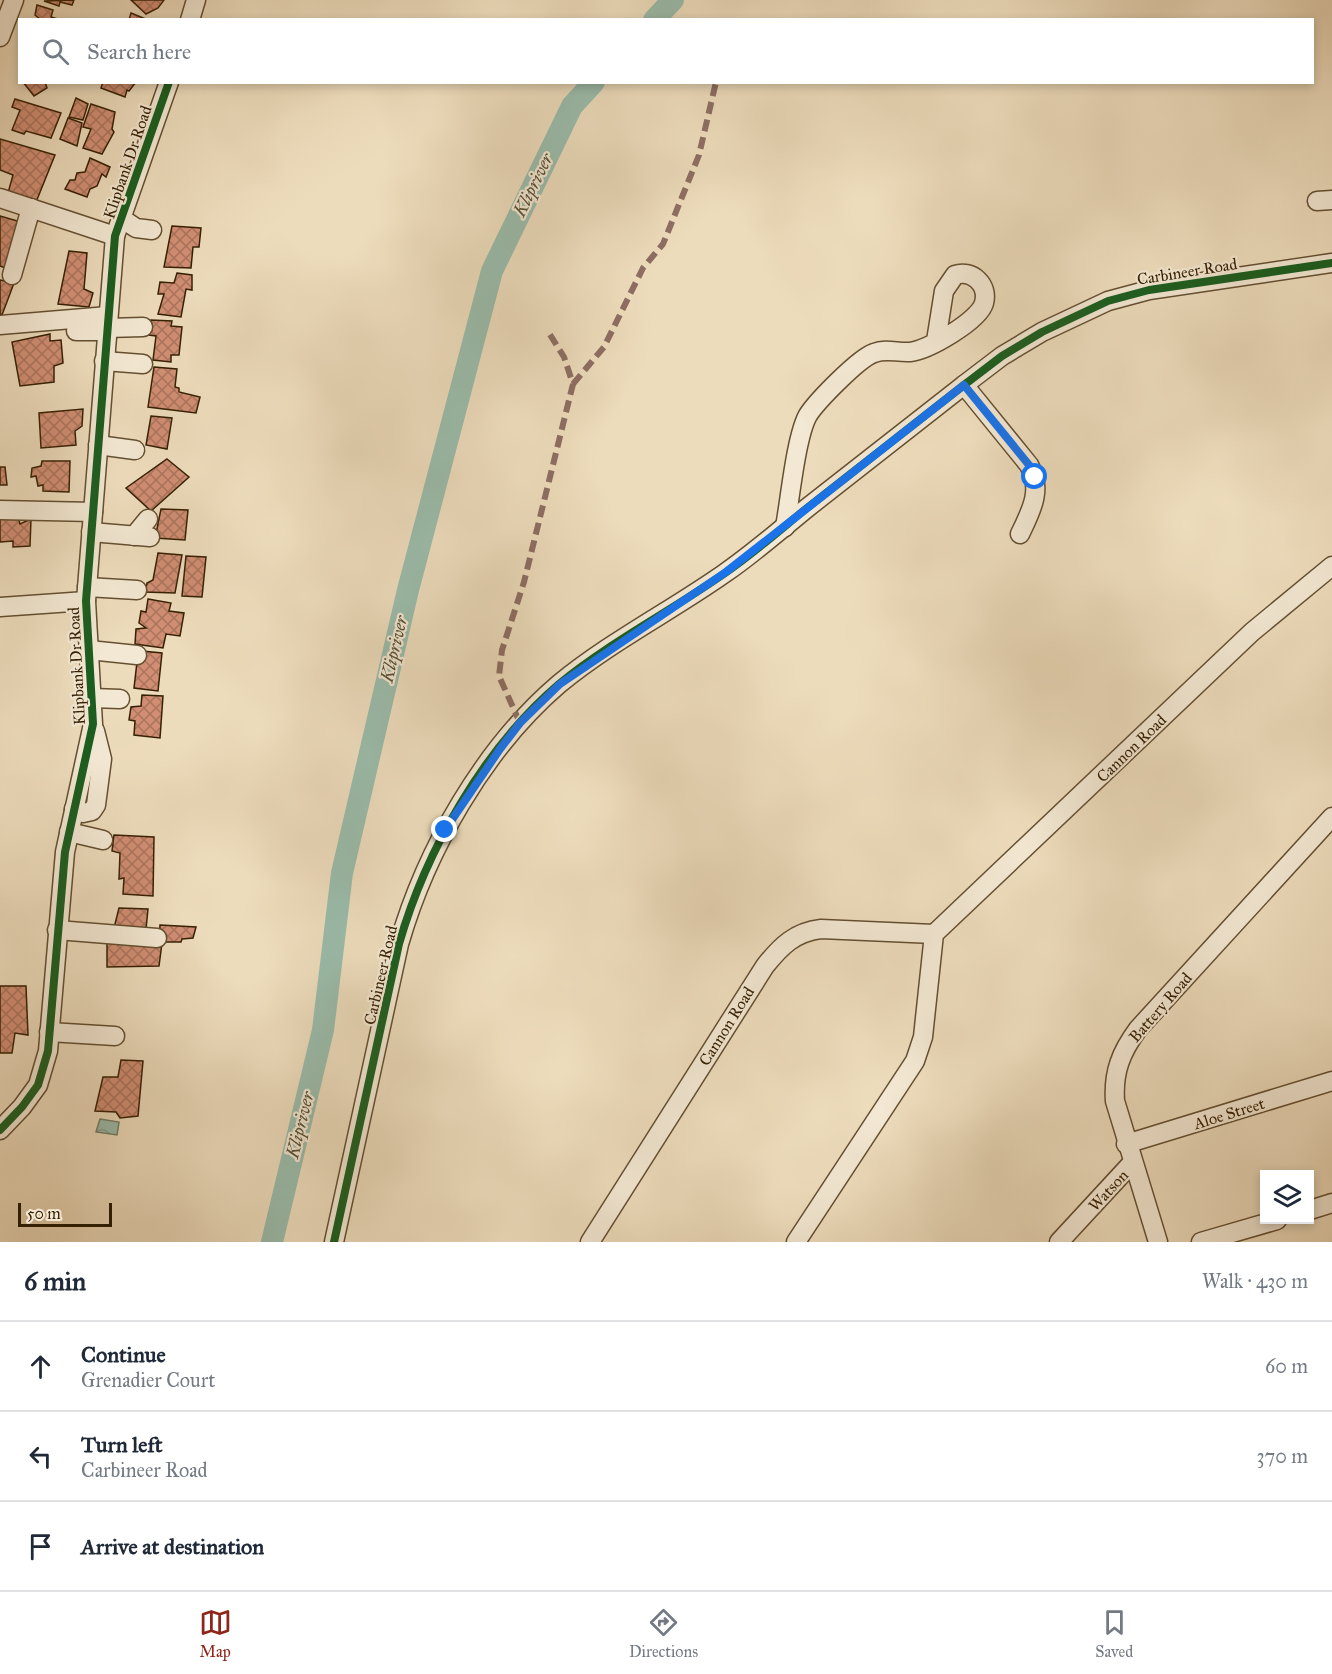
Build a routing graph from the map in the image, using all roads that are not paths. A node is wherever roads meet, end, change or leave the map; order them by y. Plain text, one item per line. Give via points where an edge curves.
1 (14, 0) edge
2 (196, 0) edge
3 (191, 18) edge
4 (0, 37) edge
5 (168, 84) edge
6 (0, 198) edge
7 (31, 208) junction
8 (121, 218) junction
9 (152, 230) dead end
10 (115, 236) junction
11 (1332, 263) edge
12 (12, 275) dead end
13 (0, 325) edge
14 (107, 325) junction
15 (143, 327) dead end
16 (76, 331) dead end
17 (936, 341) dead end
18 (104, 361) junction
19 (143, 364) dead end
20 (964, 385) junction
21 (98, 445) junction
22 (135, 450) dead end
23 (0, 510) edge
24 (93, 512) junction
25 (784, 526) junction
26 (144, 530) dead end
27 (91, 532) junction
28 (1020, 534) dead end
29 (1332, 566) edge
30 (137, 590) dead end
31 (86, 594) junction
32 (0, 607) edge
33 (89, 650) junction
34 (136, 655) dead end
35 (92, 698) junction
36 (120, 699) dead end
37 (1332, 817) edge
38 (69, 832) junction
39 (103, 840) dead end
40 (57, 930) junction
41 (934, 934) junction
42 (157, 938) dead end
43 (49, 1032) junction
44 (115, 1036) dead end
45 (1332, 1082) edge
46 (0, 1130) edge
47 (1126, 1144) junction
48 (1132, 1163) junction
49 (1332, 1203) edge
50 (1314, 1209) edge
51 (1263, 1224) edge
52 (334, 1242) edge
53 (591, 1242) edge
54 (796, 1242) edge
55 (1059, 1242) edge
56 (1158, 1242) edge
57 (1201, 1242) edge

1 - 4 street
2 - 3 street
5 - 8 street, Klipbank Dr Road
6 - 7 street
7 - 10 street
7 - 12 street
8 - 9 street via 136,228
8 - 10 street, Klipbank Dr Road
10 - 14 street, Klipbank Dr Road
11 - 20 street, Carbineer Road via 1149,290 1108,301 1042,332
13 - 14 street
14 - 15 street
14 - 16 street
14 - 18 street, Klipbank Dr Road
17 - 25 street via 914,351 887,350 867,356 811,411 803,430
18 - 19 street
18 - 21 street, Klipbank Dr Road
20 - 25 street, Carbineer Road
20 - 28 street via 1035,477 1034,500
21 - 22 street
21 - 24 street, Klipbank Dr Road
23 - 24 street
24 - 27 street, Klipbank Dr Road
25 - 52 street, Carbineer Road via 726,572 560,684 520,723 445,830 415,892 399,944
26 - 27 street
27 - 31 street, Klipbank Dr Road
29 - 41 street, Cannon Road via 1252,632
30 - 31 street
31 - 32 street
31 - 33 street, Klipbank Dr Road
33 - 34 street
33 - 35 street, Klipbank Dr Road
35 - 36 street
35 - 38 street, Klipbank Dr Road via 93,724
37 - 47 street, Battery Road via 1128,1043 1118,1062 1114,1086
38 - 39 street
38 - 40 street, Klipbank Dr Road
40 - 42 street
40 - 43 street, Klipbank Dr Road
41 - 53 street, Cannon Road via 821,929 807,931 784,943 765,966
41 - 54 street via 923,1037 915,1061
43 - 44 street
43 - 46 street, Klipbank Dr Road via 38,1085
45 - 47 street, Aloe Street
47 - 48 street, Battery Road
48 - 55 street, Watson
48 - 56 street, Battery Road
49 - 50 street
51 - 57 street

